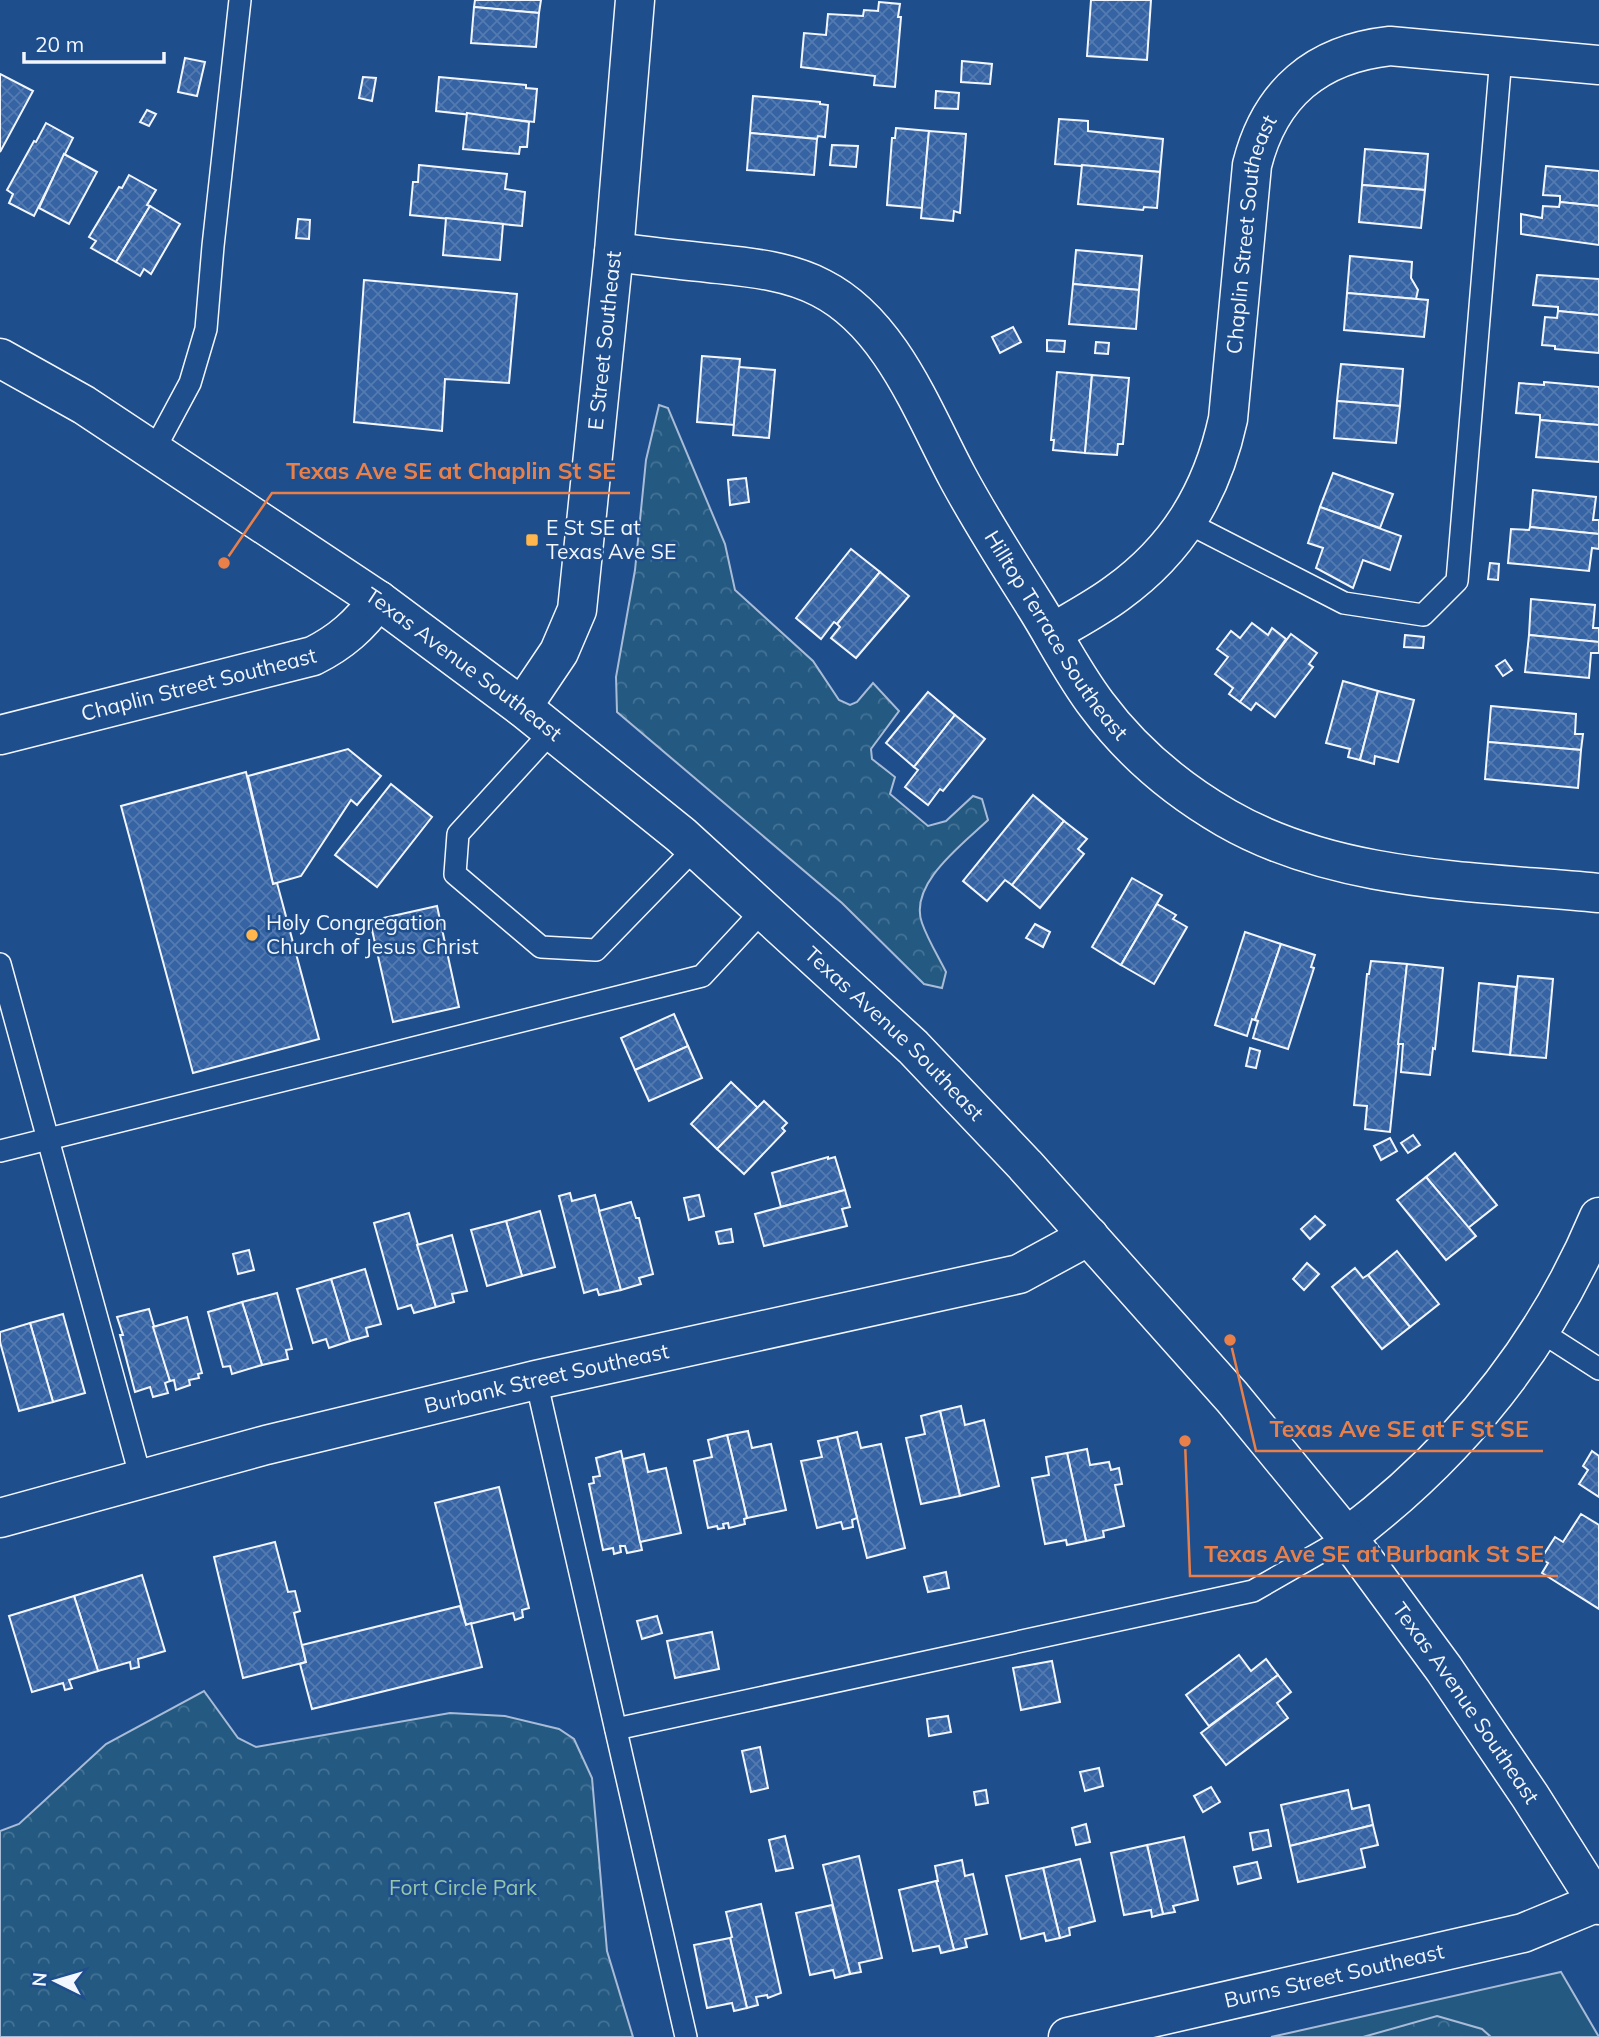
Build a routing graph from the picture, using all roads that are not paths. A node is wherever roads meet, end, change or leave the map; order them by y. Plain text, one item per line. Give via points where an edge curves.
1 (240, 0) edge
2 (635, 0) edge
3 (1501, 57) junction
4 (1599, 65) edge
5 (614, 252) junction
6 (0, 358) edge
7 (153, 452) junction
8 (1188, 523) junction
9 (378, 600) junction
10 (1052, 633) junction
11 (522, 707) junction
12 (552, 731) junction
13 (0, 735) edge
14 (695, 848) junction
15 (1599, 893) edge
16 (764, 909) junction
17 (0, 964) edge
18 (48, 1138) junction
19 (0, 1152) edge
20 (1599, 1217) edge
21 (1089, 1236) junction
22 (1540, 1331) junction
23 (1599, 1370) edge
24 (536, 1380) junction
25 (141, 1479) junction
26 (0, 1518) edge
27 (1347, 1537) junction
28 (616, 1729) junction
29 (1598, 1904) edge
30 (685, 2037) edge
31 (1068, 2037) edge

1 - 7 lane via 206,329 190,383
2 - 5 street, E Street Southeast
3 - 4 street, Chaplin Street Southeast
3 - 8 street, Chaplin Street Southeast via 1390,46 1361,50 1300,80 1274,110 1252,165 1222,449
3 - 8 lane via 1457,581 1423,615 1344,603
5 - 10 street, Hilltop Terrace Southeast via 796,277 860,314 891,352 971,501
5 - 11 street, E Street Southeast via 577,610 559,652
6 - 7 street, Texas Avenue Southeast via 84,405
7 - 9 street, Texas Avenue Southeast
8 - 10 street, Chaplin Street Southeast via 1116,594
9 - 11 street, Texas Avenue Southeast
9 - 13 street, Chaplin Street Southeast via 347,636 313,656
10 - 15 street, Hilltop Terrace Southeast via 1121,736 1179,787 1245,827 1310,853 1360,866
11 - 12 street, Texas Avenue Southeast
12 - 14 street, Texas Avenue Southeast
12 - 14 lane via 458,834 455,874 541,947 596,950
14 - 16 street, Texas Avenue Southeast
16 - 18 lane via 702,976
16 - 21 street, Texas Avenue Southeast via 913,1048
17 - 18 lane
18 - 19 lane
18 - 25 lane
20 - 22 street
21 - 24 street, Burbank Street Southeast via 1019,1273
21 - 27 street, Texas Avenue Southeast via 1232,1397
22 - 23 lane
22 - 27 street via 1499,1391 1455,1442
24 - 25 street, Burbank Street Southeast
24 - 28 lane
25 - 26 street, Burbank Street Southeast
27 - 28 lane via 1253,1591
27 - 29 street, Texas Avenue Southeast via 1444,1668
28 - 30 lane
29 - 31 street, Burns Street Southeast via 1523,1933

